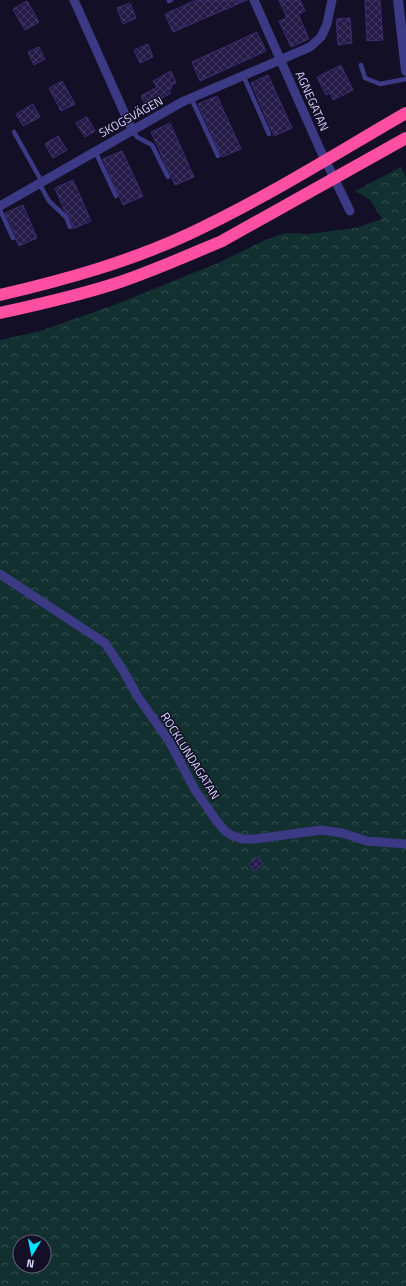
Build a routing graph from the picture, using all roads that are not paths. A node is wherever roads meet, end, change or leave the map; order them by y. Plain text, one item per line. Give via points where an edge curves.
1 (74, 0) edge
2 (254, 0) edge
3 (332, 0) edge
4 (398, 0) edge
5 (280, 59) junction
6 (360, 65) dead end
7 (406, 72) edge
8 (243, 75) junction
9 (406, 79) edge
10 (191, 98) junction
11 (406, 113) edge
12 (132, 130) junction
13 (14, 132) dead end
14 (269, 134) dead end
15 (406, 138) edge
16 (95, 151) junction
17 (218, 156) dead end
18 (168, 177) dead end
19 (40, 183) junction
20 (116, 196) dead end
21 (0, 206) edge
22 (0, 210) edge
23 (350, 211) dead end
24 (70, 227) dead end
25 (13, 238) dead end
26 (0, 295) edge
27 (0, 313) edge
28 (0, 574) edge
29 (406, 844) edge

1 - 12 street
2 - 5 street, AGNEGATAN
3 - 5 street, SKOGSVÄGEN via 322,37 310,47
4 - 7 street
5 - 8 street, SKOGSVÄGEN
5 - 23 street, AGNEGATAN
6 - 9 lane via 365,78 380,84
8 - 10 street, SKOGSVÄGEN
8 - 14 lane
10 - 12 street, SKOGSVÄGEN
10 - 17 lane
11 - 26 highway via 189,234 144,252 44,285
12 - 16 street, SKOGSVÄGEN
12 - 18 lane via 137,137 152,145
13 - 19 lane
15 - 27 highway via 222,241 120,282
16 - 19 street, SKOGSVÄGEN
16 - 20 lane
19 - 21 street, SKOGSVÄGEN
19 - 24 lane via 49,201 66,217
22 - 25 lane
28 - 29 street, ROCKLUNDAGATAN via 105,643 169,741 196,790 216,820 231,835 243,840 254,840 321,830 367,841

